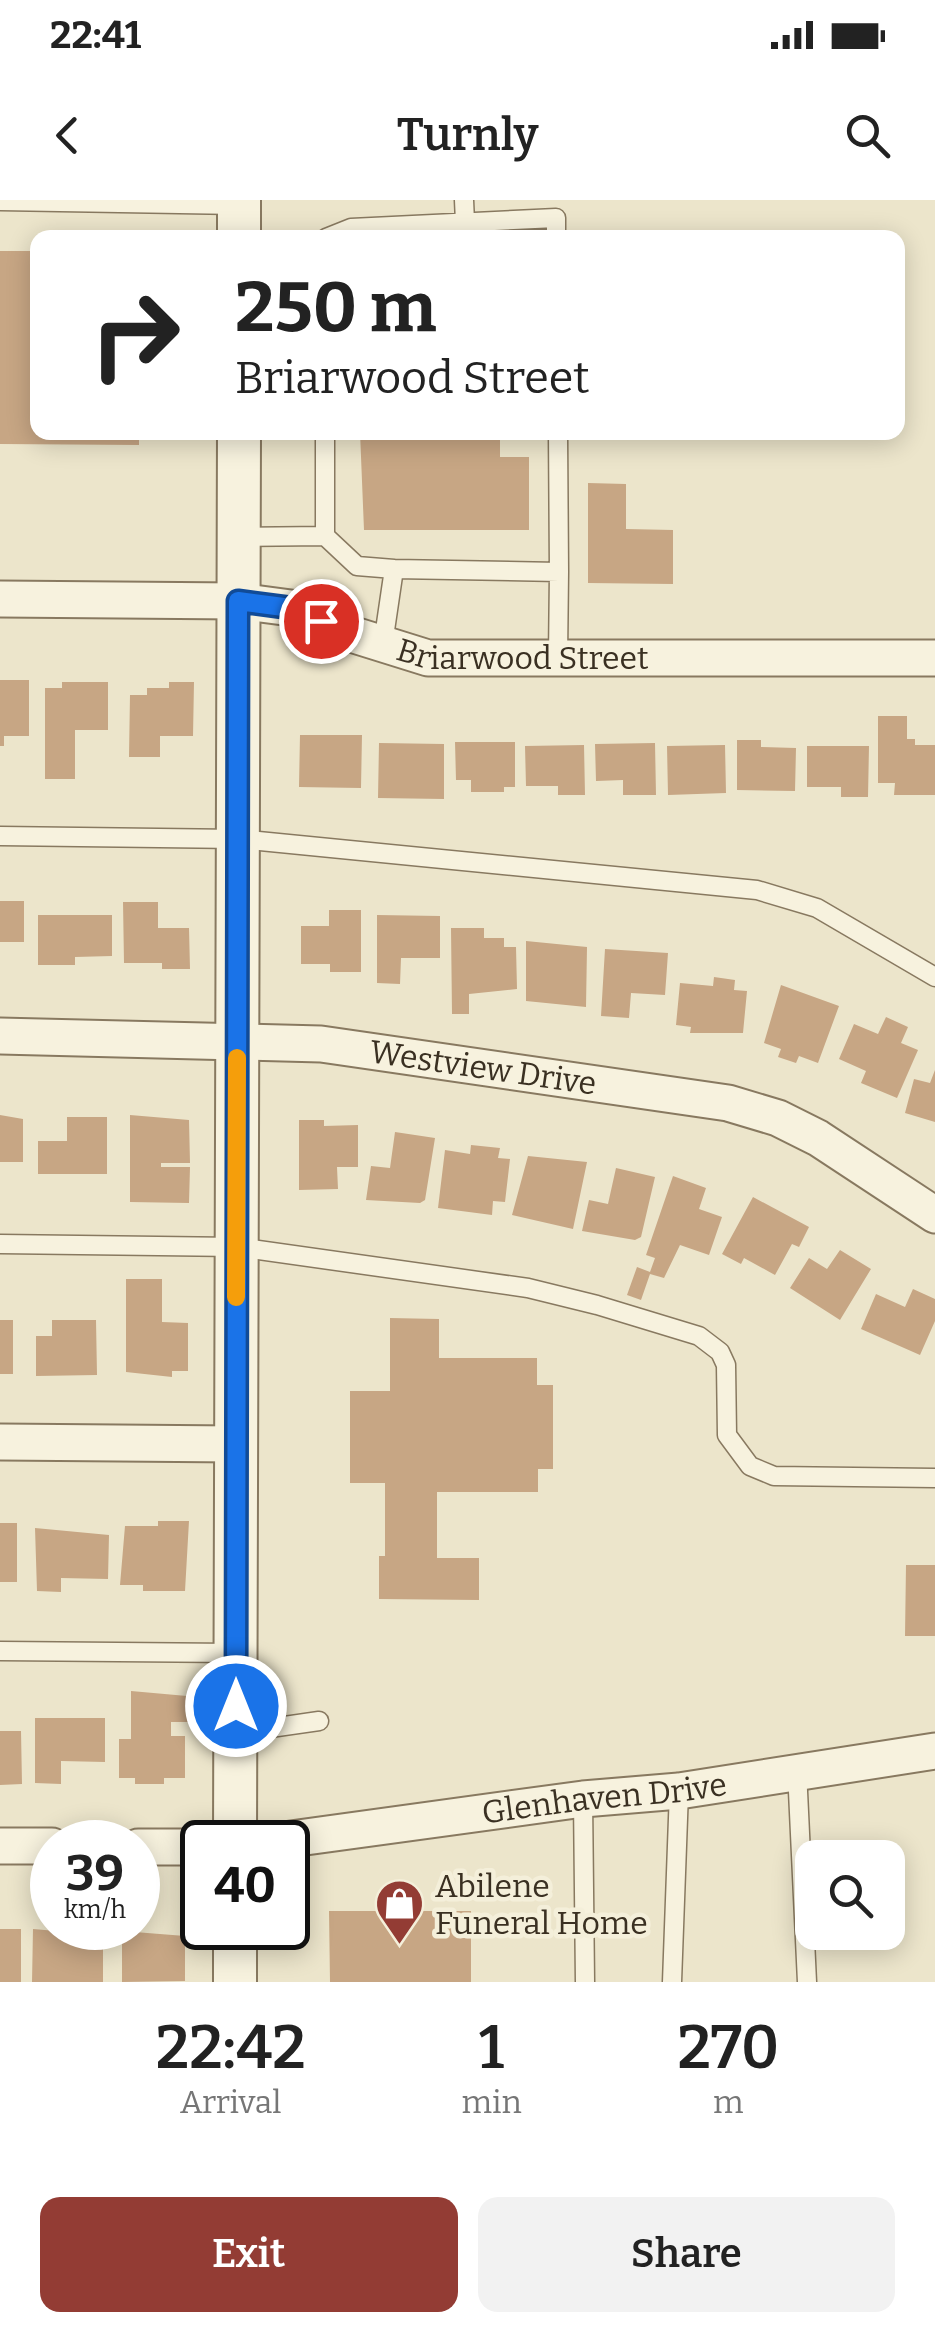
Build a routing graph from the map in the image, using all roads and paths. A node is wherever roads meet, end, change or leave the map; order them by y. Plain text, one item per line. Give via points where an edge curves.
1 (464, 200) edge
2 (0, 201) edge
3 (239, 214) edge
4 (556, 218) edge
5 (465, 222) junction
6 (346, 230) edge
7 (239, 440) edge
8 (326, 440) edge
9 (558, 440) edge
10 (325, 536) junction
11 (239, 537) junction
12 (394, 568) junction
13 (559, 572) junction
14 (0, 599) edge
15 (238, 601) junction
16 (382, 644) junction
17 (558, 658) junction
18 (935, 658) edge
19 (0, 836) edge
20 (238, 839) junction
21 (935, 977) edge
22 (0, 1036) edge
23 (237, 1038) junction
24 (935, 1215) edge
25 (0, 1244) edge
26 (237, 1247) junction
27 (0, 1442) edge
28 (236, 1444) junction
29 (935, 1478) edge
30 (0, 1651) edge
31 (236, 1653) junction
32 (319, 1721) dead end
33 (236, 1733) junction
34 (935, 1751) edge
35 (797, 1770) junction
36 (679, 1791) junction
37 (583, 1800) junction
38 (235, 1820) edge
39 (310, 1837) edge
40 (0, 1846) edge
41 (30, 1846) edge
42 (235, 1950) edge
43 (235, 1982) edge
44 (584, 1982) edge
45 (672, 1982) edge
46 (807, 1982) edge

1 - 5 lane
2 - 3 lane
4 - 5 lane
5 - 6 lane
7 - 11 street
8 - 10 lane
9 - 13 lane
10 - 11 lane
10 - 12 lane via 357,566
11 - 15 street
12 - 13 lane
12 - 16 lane
13 - 17 lane
14 - 15 street, Briarwood Street
15 - 16 street, Briarwood Street via 291,608
15 - 20 street
16 - 17 street, Briarwood Street via 428,658
17 - 18 street, Briarwood Street
19 - 20 lane
20 - 21 lane via 757,890 818,908
20 - 23 street
22 - 23 street, Westview Drive
23 - 24 street, Westview Drive via 341,1046 728,1103 818,1138
23 - 26 street
25 - 26 lane
26 - 28 street
26 - 29 lane via 528,1288 699,1336 726,1365 727,1435 750,1466 774,1476
27 - 28 street
28 - 31 street
30 - 31 lane
31 - 33 street
32 - 33 lane
33 - 38 street
34 - 35 street, Glenhaven Drive
35 - 36 street, Glenhaven Drive
35 - 46 lane
36 - 37 street, Glenhaven Drive
36 - 45 lane
37 - 39 street, Glenhaven Drive
37 - 44 lane
40 - 41 street
42 - 43 street

